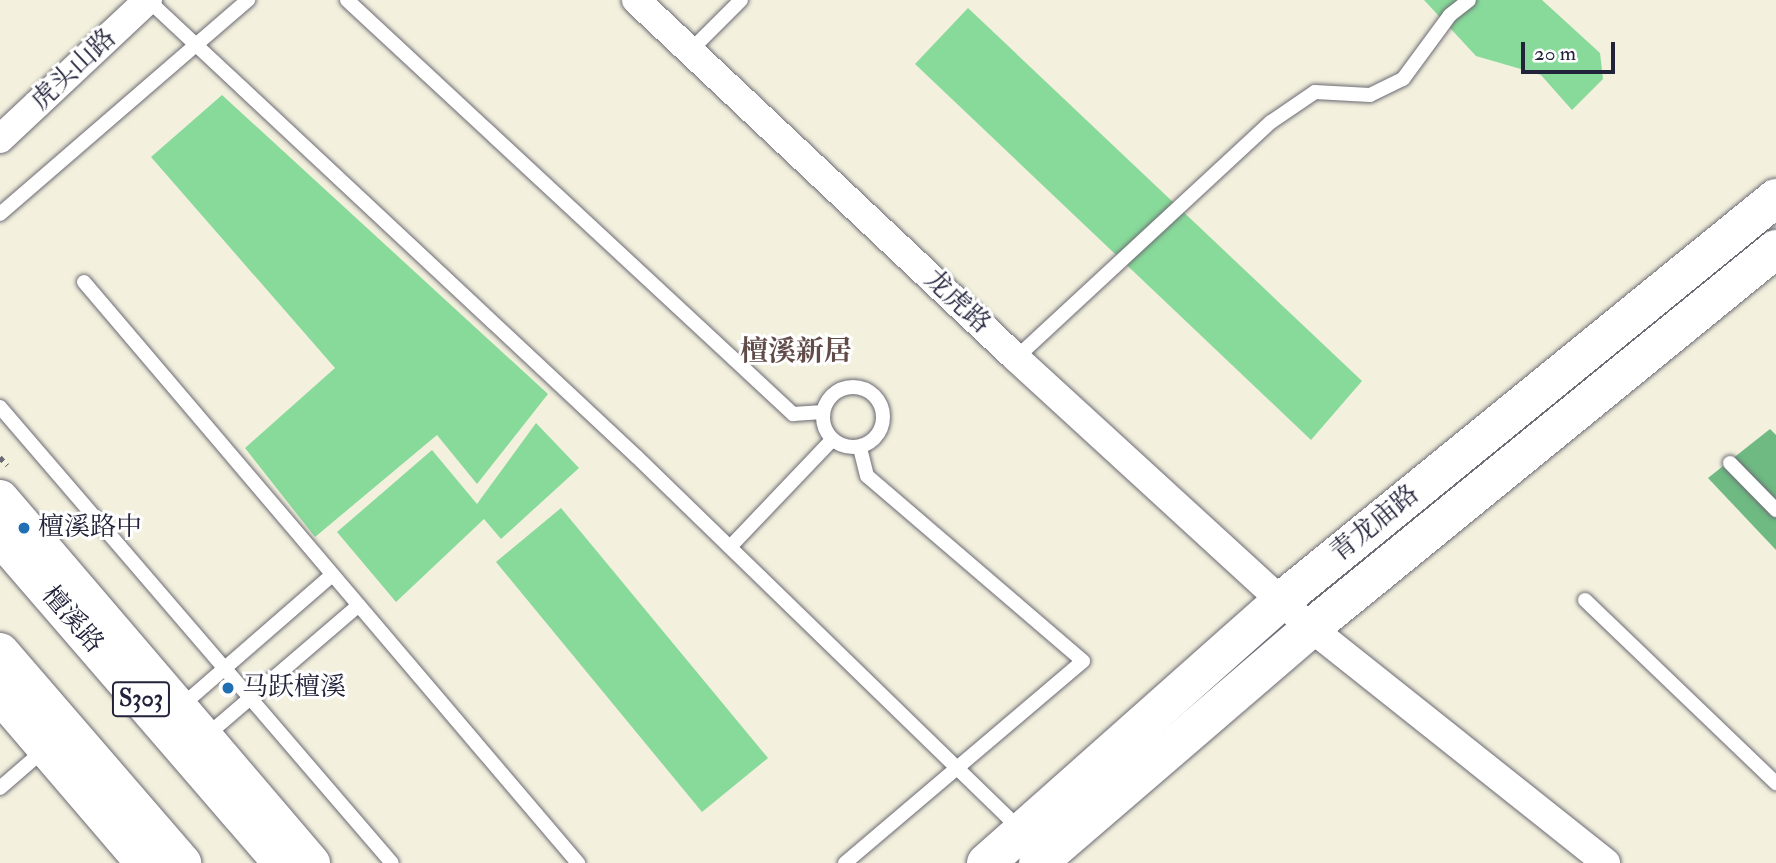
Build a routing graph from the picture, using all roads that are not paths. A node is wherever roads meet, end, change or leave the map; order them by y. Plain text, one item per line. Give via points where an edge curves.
1 (148, 0) edge
2 (248, 0) edge
3 (347, 0) edge
4 (636, 0) edge
5 (741, 0) edge
6 (1469, 0) edge
7 (196, 44) junction
8 (690, 51) junction
9 (0, 139) edge
10 (1776, 198) edge
11 (0, 214) edge
12 (1776, 248) edge
13 (84, 282) dead end
14 (1016, 358) junction
15 (0, 407) edge
16 (823, 412) junction
17 (832, 440) junction
18 (860, 447) junction
19 (1730, 463) dead end
20 (0, 499) edge
21 (1776, 509) edge
22 (0, 536) edge
23 (730, 547) junction
24 (331, 576) junction
25 (1282, 600) junction
26 (1585, 600) dead end
27 (359, 605) junction
28 (1311, 628) junction
29 (0, 652) edge
30 (224, 669) junction
31 (0, 694) edge
32 (250, 698) junction
33 (170, 715) junction
34 (196, 746) junction
35 (46, 748) junction
36 (958, 768) junction
37 (1776, 783) edge
38 (0, 788) edge
39 (1030, 847) edge
40 (145, 863) edge
41 (182, 863) edge
42 (282, 863) edge
43 (311, 863) edge
44 (391, 863) edge
45 (578, 863) edge
46 (845, 863) edge
47 (986, 863) edge
48 (1606, 863) edge

1 - 7 lane
1 - 9 street, 虎头山路
2 - 7 lane
3 - 16 lane via 793,414
4 - 8 street, 龙虎路
5 - 8 lane
6 - 14 lane via 1450,15 1403,79 1370,95 1315,92 1271,122
7 - 11 lane
7 - 23 lane
8 - 14 street, 龙虎路
10 - 25 street, 青龙庙路
12 - 28 street, 青龙庙路
13 - 24 lane
14 - 25 street, 龙虎路
15 - 30 lane
16 - 17 lane via 822,422
16 - 18 lane via 826,402 841,389 851,386 870,392 882,408 882,428
17 - 18 lane via 841,446
17 - 23 lane
18 - 36 lane via 867,476 1083,661
19 - 21 lane
20 - 33 street
22 - 33 street, 檀溪路 / S303
23 - 36 lane
24 - 27 lane
24 - 30 lane
25 - 28 street, 龙虎路
25 - 39 street, 青龙庙路
26 - 37 lane
27 - 32 lane
27 - 45 lane
28 - 39 street, 青龙庙路
28 - 48 street, 龙虎路
29 - 41 street
30 - 32 lane
30 - 33 lane
31 - 35 street
32 - 34 lane
32 - 44 lane
33 - 34 street, 檀溪路 / S303
34 - 42 street, 檀溪路 / S303
34 - 43 street
35 - 38 lane
35 - 40 street
36 - 39 lane
36 - 46 lane
39 - 47 street, 青龙庙路

